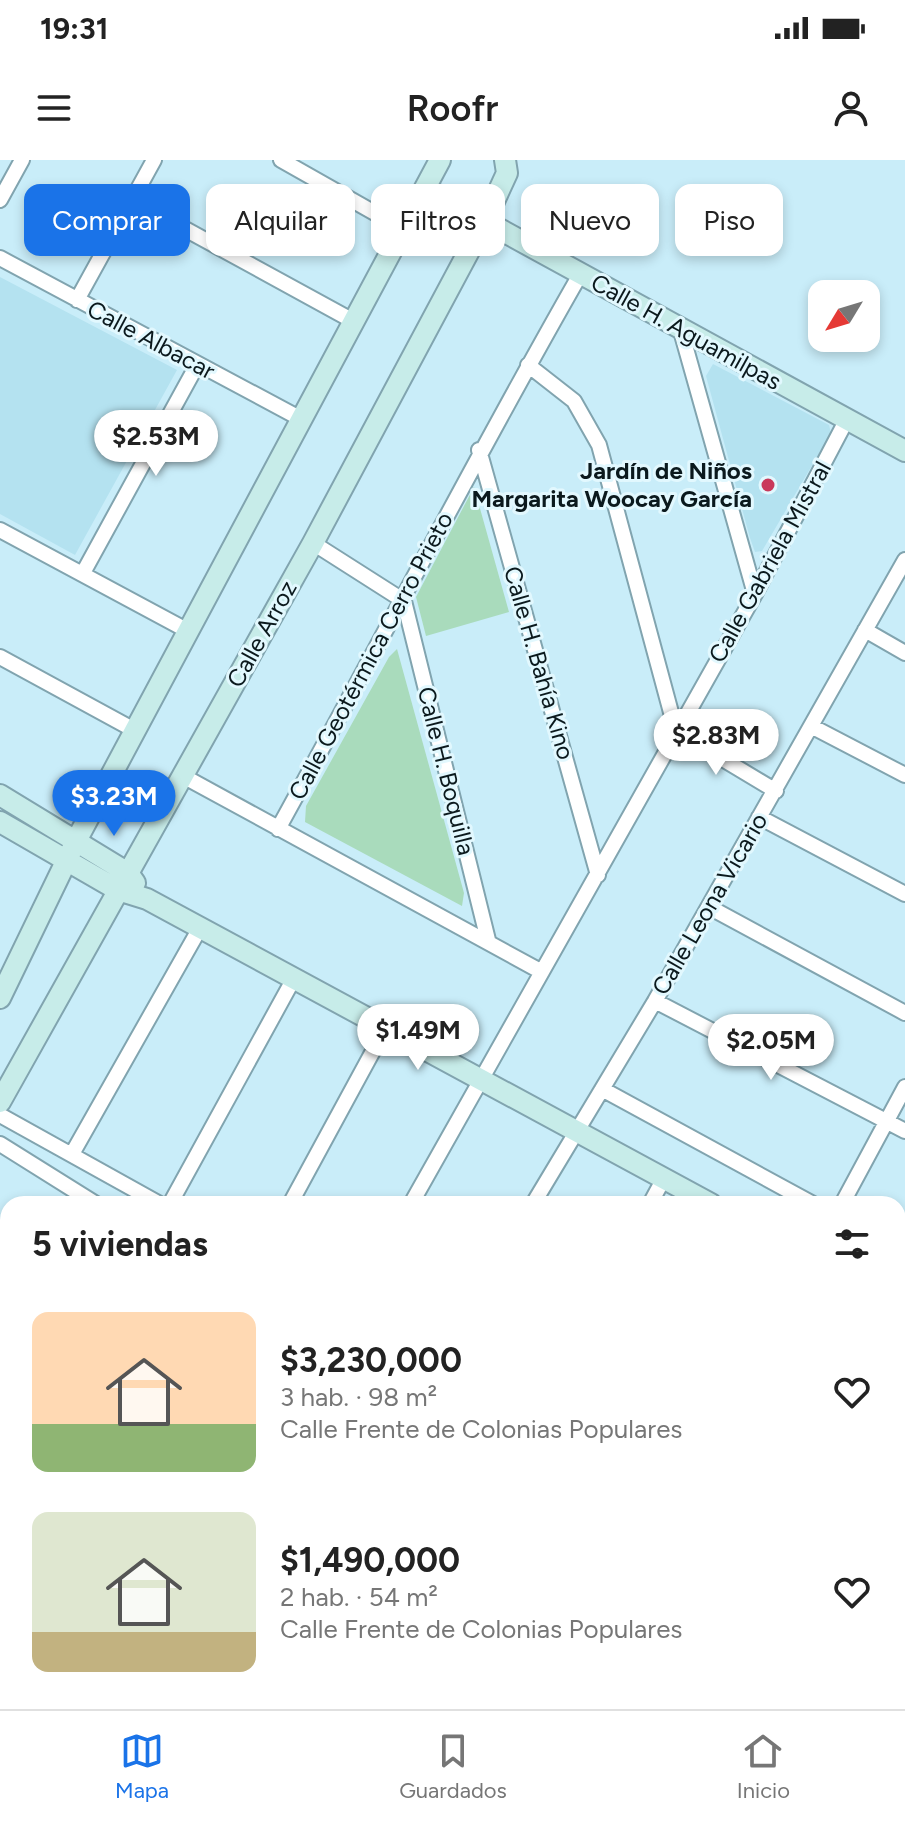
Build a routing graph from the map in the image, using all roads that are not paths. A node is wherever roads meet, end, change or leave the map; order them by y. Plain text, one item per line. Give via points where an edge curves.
1 (22, 160) edge
2 (154, 160) edge
3 (281, 160) edge
4 (440, 160) edge
5 (505, 160) edge
6 (141, 184) edge
7 (428, 184) edge
8 (502, 184) edge
9 (0, 200) edge
10 (371, 211) edge
11 (190, 232) edge
12 (505, 232) edge
13 (101, 256) edge
14 (389, 256) edge
15 (466, 256) edge
16 (0, 258) edge
17 (581, 273) junction
18 (77, 300) junction
19 (355, 322) junction
20 (681, 331) junction
21 (197, 365) junction
22 (528, 365) junction
23 (303, 420) junction
24 (846, 421) junction
25 (479, 450) junction
26 (905, 451) edge
27 (0, 530) edge
28 (313, 543) junction
29 (905, 560) edge
30 (83, 573) junction
31 (755, 594) junction
32 (404, 601) junction
33 (865, 630) junction
34 (190, 632) junction
35 (905, 653) edge
36 (0, 657) edge
37 (811, 726) junction
38 (136, 731) junction
39 (676, 731) junction
40 (905, 775) edge
41 (183, 776) junction
42 (776, 791) junction
43 (0, 795) edge
44 (759, 817) junction
45 (0, 822) edge
46 (278, 829) junction
47 (76, 841) junction
48 (66, 860) junction
49 (598, 875) junction
50 (123, 882) junction
51 (905, 894) edge
52 (709, 907) junction
53 (200, 928) junction
54 (488, 940) junction
55 (542, 972) junction
56 (293, 980) junction
57 (0, 997) edge
58 (655, 1001) junction
59 (905, 1013) edge
60 (385, 1029) junction
61 (480, 1081) junction
62 (905, 1087) edge
63 (602, 1089) junction
64 (0, 1102) edge
65 (0, 1115) edge
66 (886, 1121) junction
67 (576, 1131) junction
68 (905, 1131) edge
69 (0, 1144) edge
70 (72, 1154) junction
71 (663, 1180) junction
72 (83, 1196) edge
73 (146, 1196) edge
74 (174, 1196) edge
75 (294, 1196) edge
76 (415, 1196) edge
77 (538, 1196) edge
78 (654, 1196) edge
79 (695, 1196) edge
80 (798, 1196) edge
81 (846, 1196) edge

1 - 9 street
2 - 6 street
3 - 10 street
4 - 7 street
5 - 8 street, Calle Arroz
11 - 19 street
12 - 17 street, Calle H. Aguamilpas
13 - 18 street
14 - 19 street
15 - 28 street, Calle Arroz
16 - 18 street, Calle Albacar
17 - 20 street, Calle H. Aguamilpas
17 - 22 street, Calle Geotérmica Cerro Prieto
18 - 21 street, Calle Albacar
19 - 23 street
20 - 24 street, Calle H. Aguamilpas
20 - 31 street
21 - 23 street, Calle Albacar
21 - 30 street
22 - 25 street, Calle Geotérmica Cerro Prieto
22 - 39 street via 574,401 599,445
23 - 34 street
24 - 26 street, Calle H. Aguamilpas
24 - 31 street, Calle Gabriela Mistral
25 - 32 street, Calle Geotérmica Cerro Prieto
25 - 49 street, Calle H. Bahía Kino
27 - 30 street
28 - 32 street
28 - 41 street, Calle Arroz
29 - 33 street, Calle Leona Vicario
30 - 34 street
31 - 39 street, Calle Gabriela Mistral
32 - 46 street, Calle Geotérmica Cerro Prieto
32 - 54 street, Calle H. Boquilla
33 - 35 street
33 - 37 street, Calle Leona Vicario
34 - 38 street
36 - 38 street
37 - 40 street
37 - 42 street, Calle Leona Vicario
38 - 47 street
39 - 42 street
39 - 49 street, Calle Gabriela Mistral
41 - 46 street
41 - 50 street, Calle Arroz
42 - 44 street, Calle Leona Vicario
43 - 47 street
44 - 51 street
44 - 52 street, Calle Leona Vicario
45 - 48 street
46 - 54 street
47 - 48 street
47 - 50 street
48 - 50 street
48 - 57 street
49 - 55 street, Calle Gabriela Mistral
50 - 53 street
50 - 64 street, Calle Arroz
52 - 58 street, Calle Leona Vicario
52 - 59 street
53 - 56 street
53 - 70 street
54 - 55 street
55 - 61 street, Calle Gabriela Mistral
56 - 60 street
56 - 74 street
58 - 63 street, Calle Leona Vicario
58 - 66 street
60 - 61 street
60 - 75 street
61 - 67 street
61 - 76 street, Calle Gabriela Mistral
62 - 66 street
63 - 67 street, Calle Leona Vicario
63 - 80 street
65 - 70 street
66 - 68 street
66 - 81 street
67 - 71 street
67 - 77 street, Calle Leona Vicario
69 - 72 street
70 - 73 street
71 - 78 street
71 - 79 street

